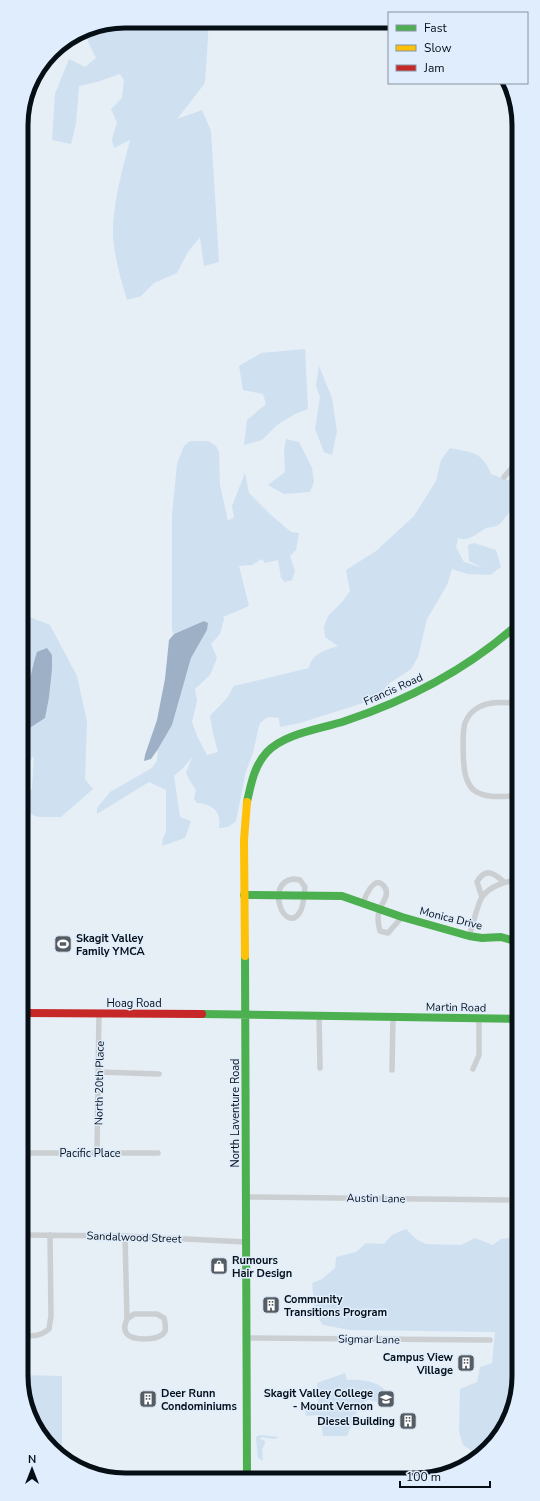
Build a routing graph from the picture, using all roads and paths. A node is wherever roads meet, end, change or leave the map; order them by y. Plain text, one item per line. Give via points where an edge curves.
1 (512, 468) edge
2 (504, 477) dead end
3 (512, 629) edge
4 (512, 704) edge
5 (267, 752) joint
6 (512, 796) edge
7 (512, 881) edge
8 (504, 882) junction
9 (244, 895) junction
10 (279, 895) junction
11 (303, 896) junction
12 (482, 897) junction
13 (363, 903) junction
14 (380, 909) junction
15 (402, 917) junction
16 (469, 936) junction
17 (512, 941) edge
18 (28, 1013) edge
19 (99, 1014) junction
20 (246, 1015) junction
21 (319, 1015) junction
22 (393, 1017) junction
23 (479, 1018) junction
24 (512, 1019) edge
25 (320, 1068) dead end
26 (473, 1069) dead end
27 (392, 1070) dead end
28 (99, 1072) junction
29 (159, 1074) dead end
30 (28, 1153) edge
31 (98, 1153) junction
32 (158, 1153) dead end
33 (246, 1197) junction
34 (507, 1200) dead end
35 (28, 1234) edge
36 (50, 1235) junction
37 (125, 1236) junction
38 (246, 1242) junction
39 (127, 1319) junction
40 (28, 1336) edge
41 (247, 1338) junction
42 (490, 1340) dead end
43 (247, 1473) edge

1 - 2 street
3 - 5 street, Francis Road via 498,642 445,677 375,710 286,739
4 - 6 street via 491,703 476,709 464,724 465,771 469,784 474,791 491,796
5 - 9 street, North Laventure Road via 254,772 247,802
7 - 8 street
8 - 12 street
8 - 12 street via 494,874 481,875 477,882
9 - 10 street, Monica Drive
9 - 20 street, North Laventure Road
10 - 11 street, Monica Drive
10 - 11 street via 283,883 293,879 300,880 305,887
10 - 11 street via 281,910 290,918 299,913
11 - 13 street, Monica Drive via 342,896
12 - 16 street
13 - 14 street, Monica Drive
13 - 14 street, Monica Drive via 373,885 383,884 386,895
14 - 15 street, Monica Drive
14 - 15 street, Monica Drive via 380,931 388,933
15 - 16 street, Monica Drive
16 - 17 street, Monica Drive
18 - 19 street, Hoag Road
19 - 20 street, Hoag Road
19 - 28 street, North 20th Place
20 - 21 street, Martin Road
20 - 33 street, North Laventure Road
21 - 22 street, Martin Road
21 - 25 street
22 - 23 street, Martin Road
22 - 27 street
23 - 24 street, Martin Road
23 - 26 street via 479,1055
28 - 29 street
28 - 31 street, North 20th Place
30 - 31 street, Pacific Place
31 - 32 street, Pacific Place
33 - 34 street, Austin Lane
33 - 38 street, North Laventure Road
35 - 36 street, Sandalwood Street
36 - 37 street, Sandalwood Street
36 - 40 street via 50,1329 43,1335
37 - 38 street, Sandalwood Street
37 - 39 street
38 - 41 street, North Laventure Road
39 - 39 street via 124,1327 127,1334 134,1338 157,1338 165,1331 164,1318 157,1314 134,1314
41 - 42 street, Sigmar Lane
41 - 43 street, North Laventure Road

